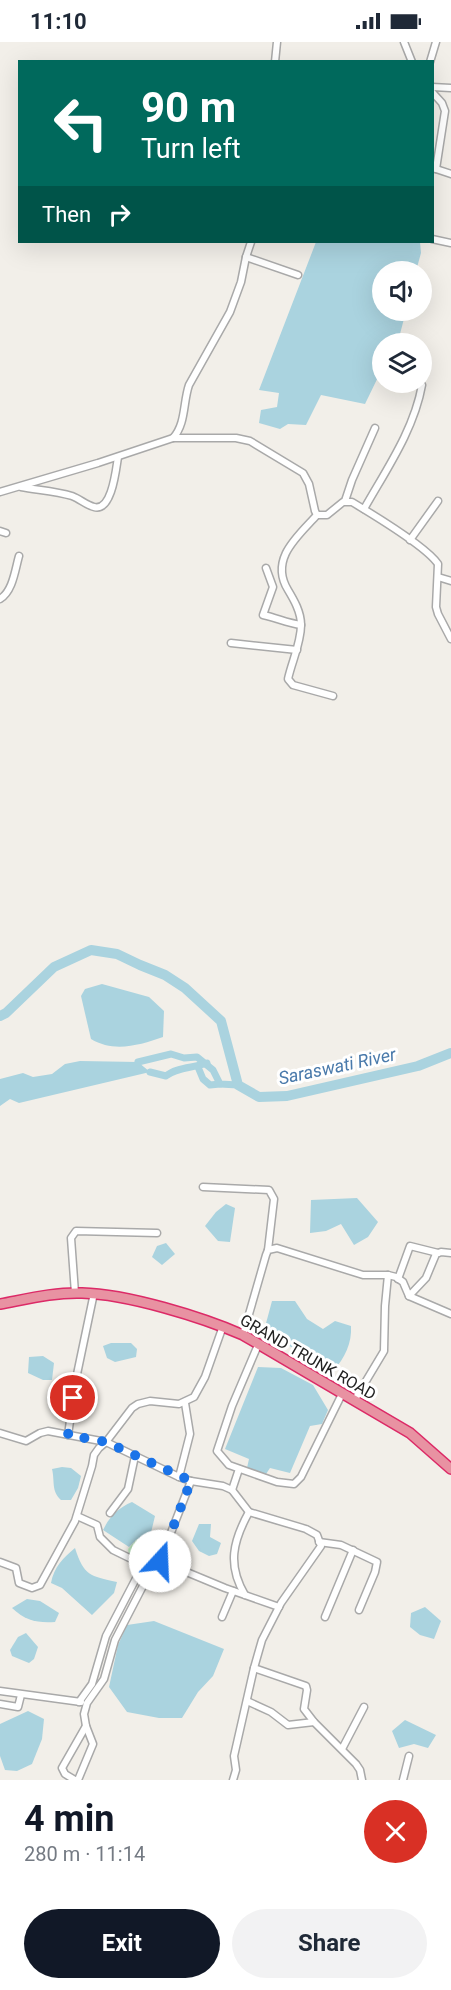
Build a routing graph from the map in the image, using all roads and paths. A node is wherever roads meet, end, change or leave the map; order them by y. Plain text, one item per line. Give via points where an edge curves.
1 (277, 42) edge
2 (404, 42) edge
3 (436, 42) edge
4 (275, 60) edge
5 (411, 60) edge
6 (431, 60) edge
7 (434, 87) edge
8 (451, 88) edge
9 (434, 94) edge
10 (434, 169) edge
11 (451, 174) edge
12 (434, 239) edge
13 (251, 243) edge
14 (451, 243) edge
15 (246, 257) junction
16 (298, 275) dead end
17 (421, 393) edge
18 (375, 428) dead end
19 (173, 438) junction
20 (118, 457) junction
21 (17, 487) junction
22 (0, 492) edge
23 (345, 501) junction
24 (438, 501) dead end
25 (364, 509) junction
26 (317, 515) junction
27 (410, 540) junction
28 (19, 556) dead end
29 (266, 567) dead end
30 (438, 577) junction
31 (451, 581) edge
32 (0, 599) edge
33 (301, 625) junction
34 (451, 639) edge
35 (231, 643) dead end
36 (297, 650) junction
37 (333, 696) dead end
38 (203, 1187) dead end
39 (157, 1233) dead end
40 (268, 1250) junction
41 (438, 1253) junction
42 (451, 1253) edge
43 (388, 1275) junction
44 (399, 1279) junction
45 (75, 1293) junction
46 (94, 1293) junction
47 (409, 1296) junction
48 (0, 1304) edge
49 (451, 1314) edge
50 (223, 1326) junction
51 (243, 1335) junction
52 (258, 1345) junction
53 (342, 1394) junction
54 (354, 1401) junction
55 (185, 1403) junction
56 (0, 1433) edge
57 (68, 1435) junction
58 (106, 1442) junction
59 (135, 1456) junction
60 (450, 1467) edge
61 (239, 1469) junction
62 (179, 1477) junction
63 (191, 1481) junction
64 (232, 1490) junction
65 (249, 1512) junction
66 (110, 1513) dead end
67 (76, 1516) junction
68 (319, 1542) junction
69 (353, 1550) junction
70 (160, 1561) junction
71 (0, 1562) edge
72 (143, 1565) junction
73 (154, 1570) junction
74 (233, 1591) junction
75 (246, 1596) junction
76 (279, 1607) junction
77 (359, 1610) dead end
78 (222, 1617) dead end
79 (325, 1617) dead end
80 (254, 1668) junction
81 (0, 1691) edge
82 (21, 1695) junction
83 (247, 1701) junction
84 (79, 1702) junction
85 (87, 1703) junction
86 (0, 1704) edge
87 (364, 1707) dead end
88 (314, 1722) junction
89 (86, 1726) junction
90 (342, 1749) junction
91 (409, 1756) dead end
92 (76, 1780) edge
93 (233, 1780) edge
94 (362, 1780) edge
95 (402, 1780) edge

1 - 4 street
2 - 5 street
3 - 6 street
7 - 8 street
9 - 10 street via 445,111
10 - 11 street
12 - 14 street
13 - 15 street
15 - 16 street
15 - 19 street via 236,298 189,386 181,424
17 - 25 street via 400,446
18 - 23 street
19 - 20 street
19 - 26 street via 250,441 303,474
20 - 21 street
20 - 21 street via 111,490 100,507 70,495
21 - 22 street
23 - 25 street
23 - 26 street via 327,515
24 - 27 street
25 - 27 street
26 - 33 street via 288,549 281,572
27 - 30 street via 436,560
28 - 32 street via 10,586
29 - 33 street via 273,587 263,615
30 - 31 street
30 - 34 street via 435,600
33 - 36 street
35 - 36 street
36 - 37 street via 288,676 290,684
38 - 40 street via 272,1192
39 - 45 street via 76,1231 71,1238
40 - 43 street via 278,1248 363,1275
40 - 51 street
41 - 42 street
41 - 44 street via 410,1246
41 - 47 street via 426,1278
43 - 44 street
43 - 54 street via 384,1351
44 - 47 street
45 - 46 highway, GRAND TRUNK ROAD
45 - 48 highway, GRAND TRUNK ROAD
46 - 50 highway, GRAND TRUNK ROAD via 142,1302
46 - 57 street
47 - 49 street
50 - 51 highway, GRAND TRUNK ROAD
50 - 55 street via 198,1392
51 - 52 highway, GRAND TRUNK ROAD
52 - 53 highway, GRAND TRUNK ROAD
52 - 61 street via 218,1451 229,1465
53 - 54 highway, GRAND TRUNK ROAD
53 - 61 street via 301,1478 294,1484
54 - 60 highway, GRAND TRUNK ROAD via 410,1433
55 - 58 street via 138,1404
55 - 62 street via 190,1434
56 - 57 street via 26,1441 48,1431
57 - 58 street
58 - 59 street
58 - 67 street via 94,1455
59 - 62 street
59 - 66 street via 128,1489
61 - 64 street
62 - 63 street
63 - 64 street
63 - 70 street
64 - 65 street
65 - 68 street via 306,1529 317,1535
65 - 75 street via 238,1532 235,1548 237,1581
67 - 71 street via 37,1588 18,1583 16,1568
67 - 72 street via 97,1525 100,1537 113,1550
68 - 69 street
68 - 76 street via 321,1546
69 - 77 street via 374,1559 377,1566
69 - 79 street
70 - 73 street
70 - 74 street
72 - 73 street
72 - 84 street via 106,1636 93,1684
73 - 85 street via 115,1640 104,1679
74 - 75 street
74 - 78 street
75 - 76 street
76 - 80 street via 262,1640
80 - 83 street
80 - 88 street via 306,1686 304,1709
81 - 82 street
82 - 84 street
82 - 86 street via 18,1707
83 - 88 street via 288,1725
83 - 93 street via 234,1756
84 - 85 street
85 - 89 street
87 - 90 street
88 - 90 street
89 - 92 street via 93,1744
89 - 92 street via 62,1768
90 - 94 street via 360,1770
91 - 95 street

